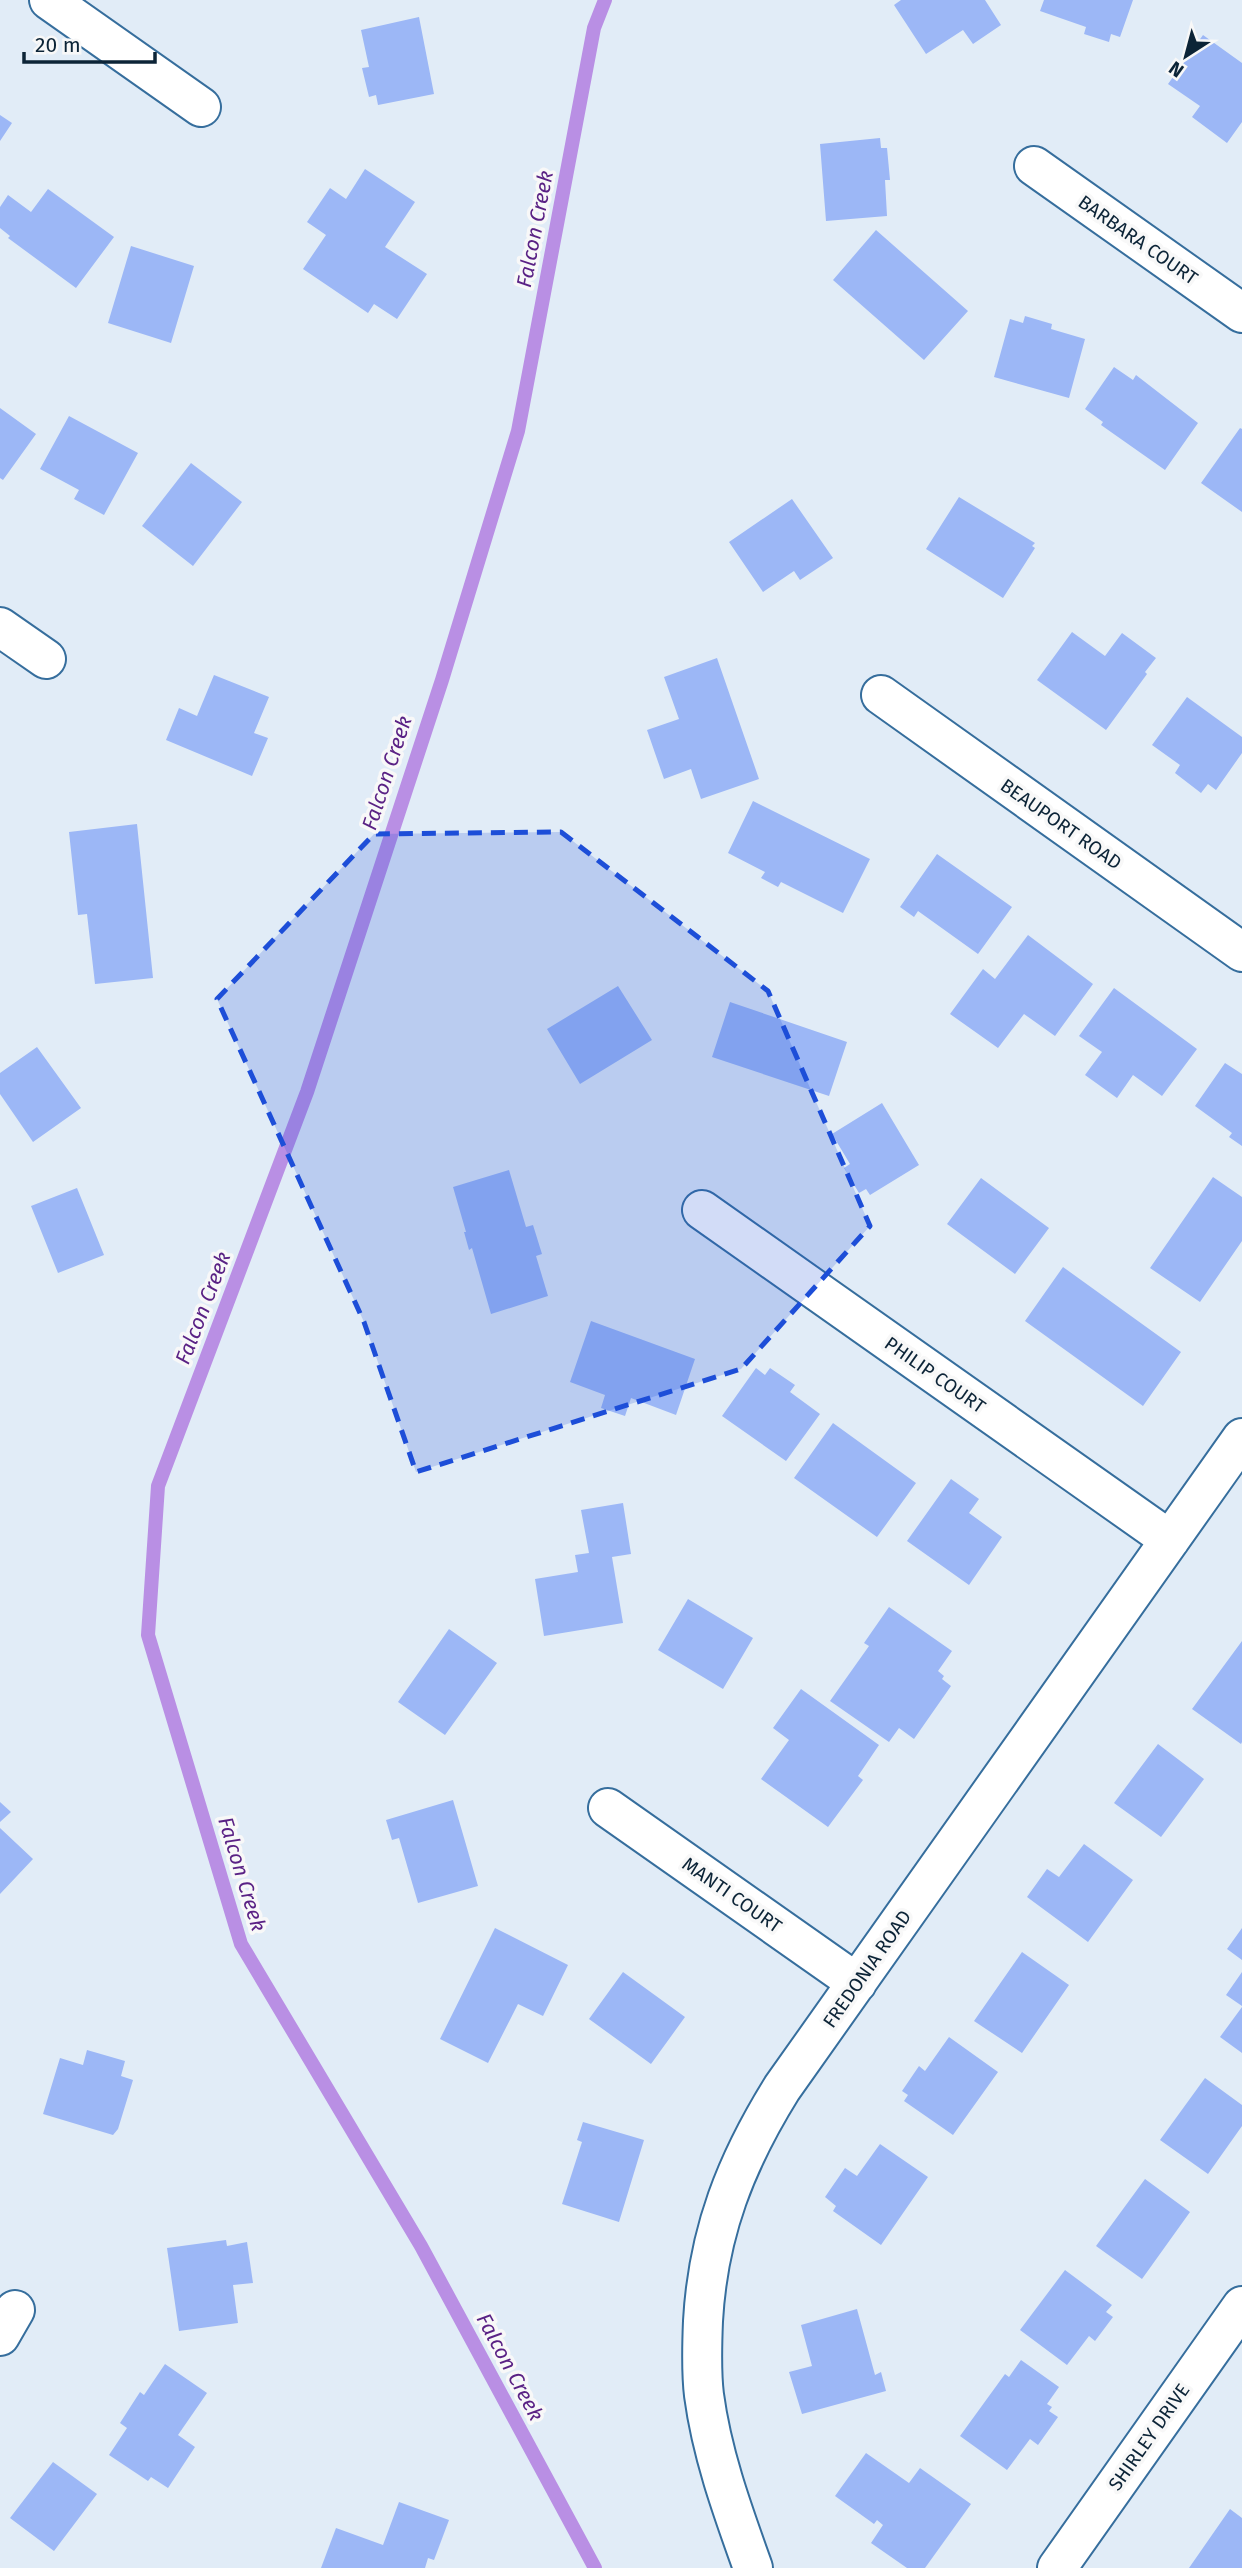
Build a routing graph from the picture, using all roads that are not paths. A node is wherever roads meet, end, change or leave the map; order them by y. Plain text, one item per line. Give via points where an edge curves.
1 (49, 0) edge
2 (201, 107) dead end
3 (1034, 166) dead end
4 (1242, 313) edge
5 (0, 627) edge
6 (46, 659) dead end
7 (881, 695) dead end
8 (1242, 953) edge
9 (702, 1210) dead end
10 (1242, 1438) edge
11 (1170, 1540) junction
12 (608, 1808) dead end
13 (857, 1983) junction
14 (1242, 2305) edge
15 (753, 2568) edge
16 (1057, 2568) edge

1 - 2 street
3 - 4 street, BARBARA COURT
5 - 6 street
7 - 8 street, BEAUPORT ROAD
9 - 11 street, PHILIP COURT
10 - 11 street, FREDONIA ROAD
11 - 13 street, FREDONIA ROAD
12 - 13 street, MANTI COURT
13 - 15 street, FREDONIA ROAD via 751,2138 727,2194 707,2273 702,2331 704,2394 726,2492
14 - 16 street, SHIRLEY DRIVE

